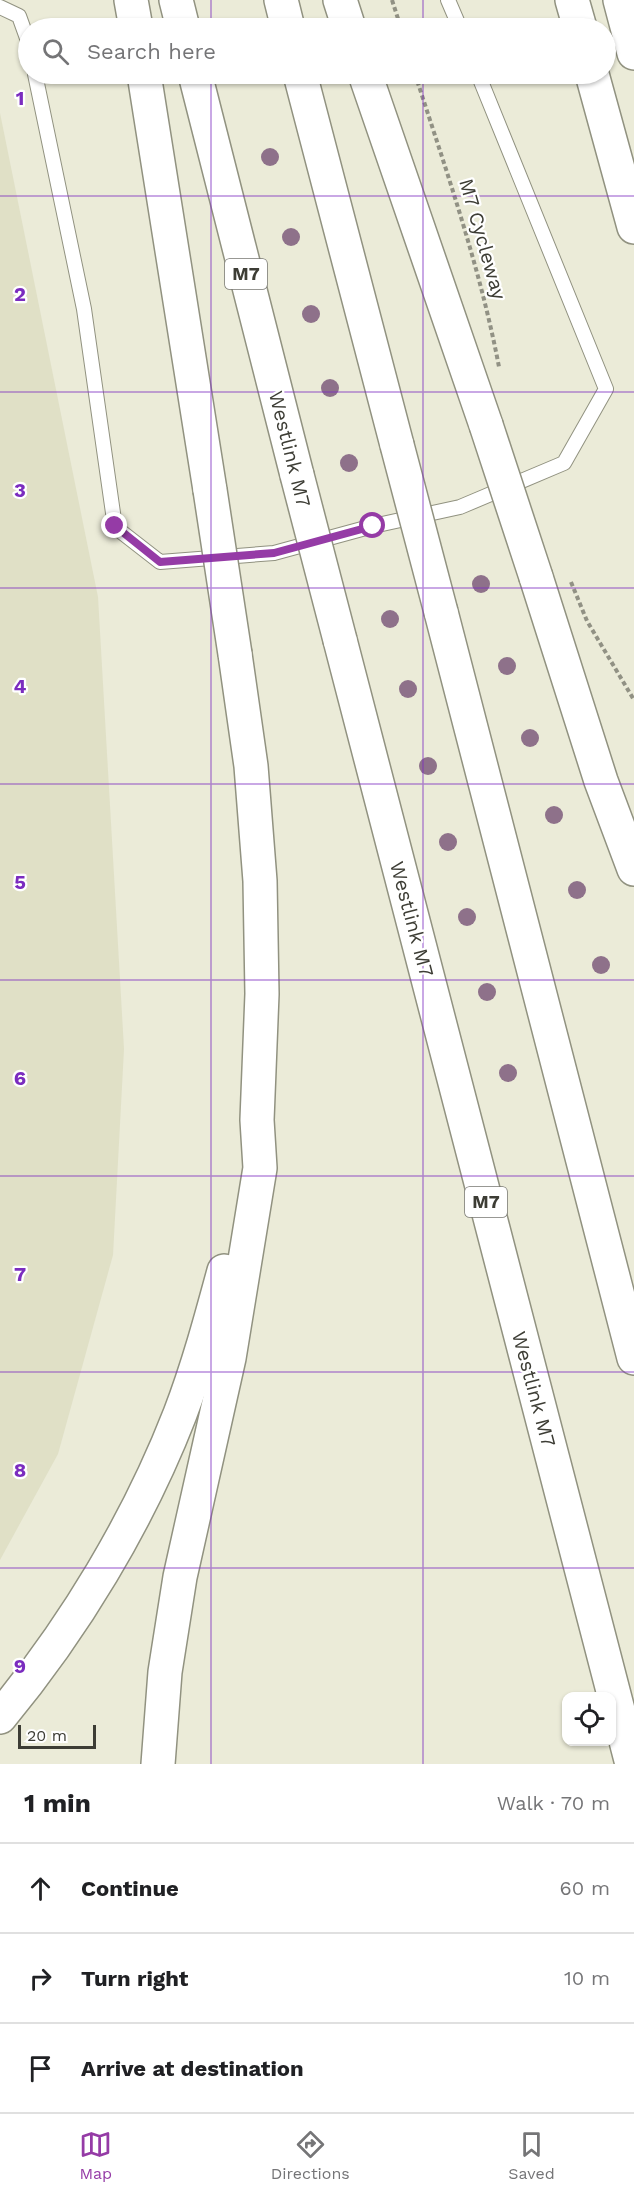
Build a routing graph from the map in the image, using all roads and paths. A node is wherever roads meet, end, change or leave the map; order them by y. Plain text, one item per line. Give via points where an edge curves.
1 (131, 0) edge
2 (176, 0) edge
3 (281, 0) edge
4 (340, 0) edge
5 (392, 0) edge
6 (448, 0) edge
7 (572, 0) edge
8 (620, 0) edge
9 (626, 0) edge
10 (0, 7) edge
11 (20, 18) edge
12 (134, 18) edge
13 (180, 18) edge
14 (286, 18) edge
15 (346, 18) edge
16 (398, 18) edge
17 (456, 18) edge
18 (577, 18) edge
19 (634, 23) edge
20 (634, 53) edge
21 (37, 84) edge
22 (146, 84) edge
23 (198, 84) edge
24 (303, 84) edge
25 (368, 84) edge
26 (418, 84) edge
27 (482, 84) edge
28 (595, 84) edge
29 (634, 227) edge
30 (500, 369) dead end
31 (570, 578) dead end
32 (634, 699) edge
33 (634, 869) edge
34 (257, 1120) junction
35 (634, 1358) edge
36 (0, 1717) edge
37 (158, 1764) edge
38 (632, 1764) edge

1 - 12 main road
2 - 13 main road
3 - 14 main road
4 - 15 main road
5 - 16 path
6 - 17 lane
7 - 18 main road
8 - 20 main road
9 - 19 main road
10 - 11 lane
21 - 27 lane via 84,309 115,526 160,562 274,553 460,507 564,463 606,389
22 - 34 main road, bridge via 251,766 260,881 262,994
23 - 38 main road, Westlink M7 / M7, bridge
24 - 35 main road, bridge
25 - 33 main road, bridge via 486,425 601,781
26 - 30 path, M7 Cycleway via 485,298
28 - 29 main road
31 - 32 path via 586,621
34 - 36 main road via 222,1280 180,1415 128,1528 104,1570 45,1660
34 - 37 main road via 260,1168 229,1358 180,1577 165,1671

